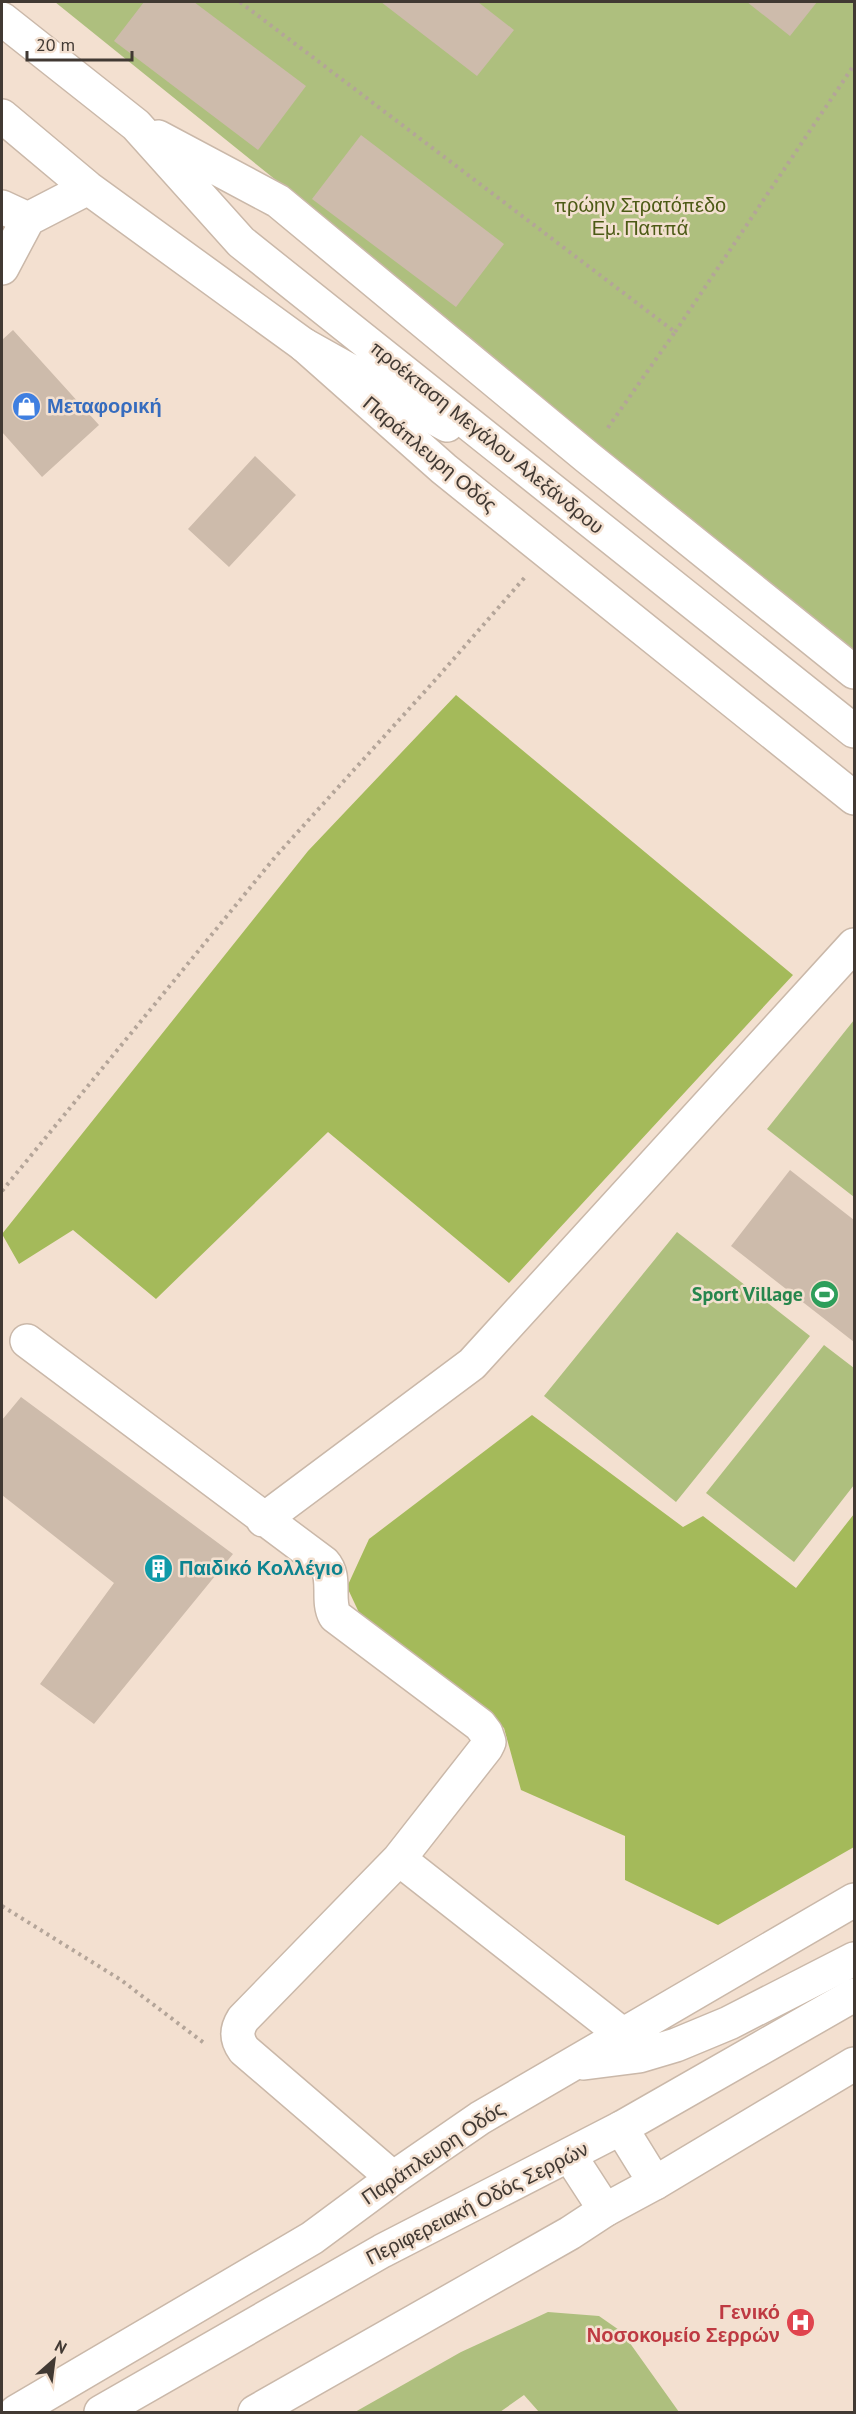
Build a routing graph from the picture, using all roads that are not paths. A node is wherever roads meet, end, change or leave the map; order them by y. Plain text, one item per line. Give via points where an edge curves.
1 (2, 19) edge
2 (2, 116) edge
3 (136, 125) junction
4 (88, 188) junction
5 (15, 213) edge
6 (2, 268) edge
7 (304, 345) junction
8 (532, 473) junction
9 (855, 672) edge
10 (855, 731) edge
11 (855, 798) edge
12 (855, 945) edge
13 (27, 1341) dead end
14 (263, 1520) junction
15 (399, 1859) junction
16 (855, 1900) edge
17 (855, 1959) edge
18 (855, 1995) edge
19 (622, 2034) junction
20 (575, 2064) junction
21 (855, 2064) edge
22 (621, 2128) junction
23 (570, 2156) junction
24 (393, 2178) junction
25 (655, 2183) junction
26 (605, 2210) junction
27 (16, 2412) edge
28 (101, 2412) edge
29 (255, 2412) edge

1 - 3 main road, προέκταση Μεγάλου Αλεξάνδρου
2 - 4 main road, Παράπλευρη Οδός
3 - 8 main road, προέκταση Μεγάλου Αλεξάνδρου via 241,242
3 - 9 main road, προέκταση Μεγάλου Αλεξάνδρου via 278,201
4 - 5 main road
4 - 7 main road, Παράπλευρη Οδός
5 - 6 main road
7 - 8 main road
7 - 11 main road, Παράπλευρη Οδός via 444,470
8 - 10 main road, προέκταση Μεγάλου Αλεξάνδρου
12 - 14 main road via 472,1364
13 - 14 main road
14 - 15 main road via 327,1566 333,1612 338,1620 486,1733 489,1742 476,1761
15 - 19 main road
15 - 24 main road via 243,2019 237,2034 244,2049
16 - 19 main road, Παράπλευρη Οδός
17 - 20 main road via 729,2023 676,2045 639,2056
18 - 22 main road, Περιφερειακή Οδός Σερρών
19 - 20 main road, Παράπλευρη Οδός
20 - 24 main road, Παράπλευρη Οδός via 480,2118
21 - 25 main road
22 - 23 main road, Περιφερειακή Οδός Σερρών
22 - 25 main road
23 - 26 main road
23 - 28 main road, Περιφερειακή Οδός Σερρών via 382,2251
24 - 27 main road, Παράπλευρη Οδός via 312,2238
25 - 26 main road
26 - 29 main road

